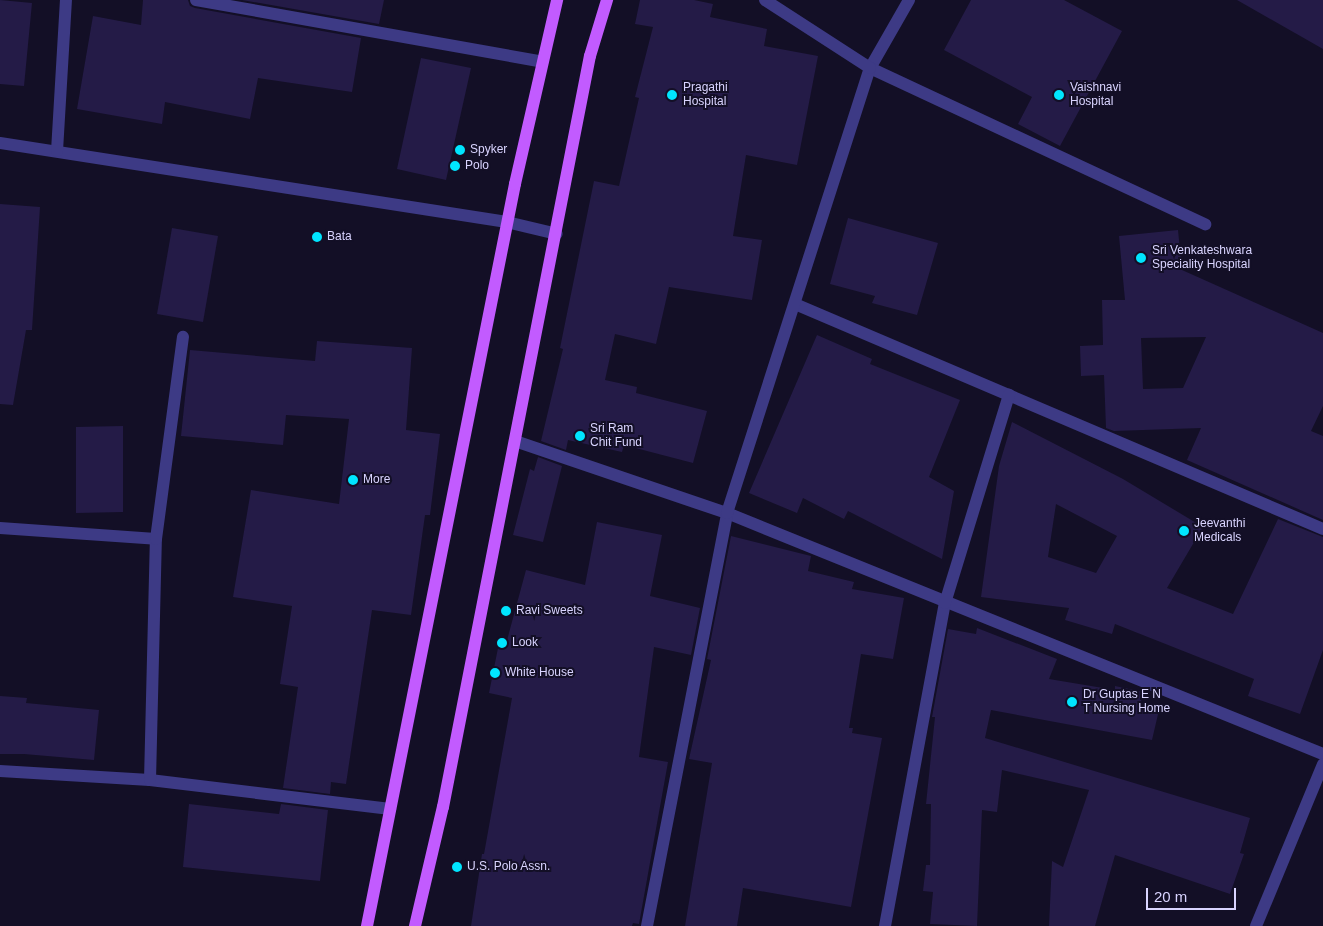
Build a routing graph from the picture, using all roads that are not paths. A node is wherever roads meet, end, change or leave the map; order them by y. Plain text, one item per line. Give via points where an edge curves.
1 (66, 0) edge
2 (196, 0) edge
3 (557, 0) edge
4 (606, 0) edge
5 (765, 0) edge
6 (909, 0) edge
7 (543, 62) junction
8 (870, 68) junction
9 (0, 143) edge
10 (57, 152) junction
11 (507, 222) junction
12 (1205, 224) dead end
13 (557, 234) junction
14 (795, 304) junction
15 (183, 337) dead end
16 (1009, 395) junction
17 (515, 441) junction
18 (727, 513) junction
19 (0, 528) edge
20 (1323, 529) edge
21 (156, 539) junction
22 (945, 603) junction
23 (1323, 754) edge
24 (1323, 764) edge
25 (0, 771) edge
26 (150, 780) junction
27 (390, 809) junction
28 (367, 926) edge
29 (415, 926) edge
30 (647, 926) edge
31 (884, 926) edge
32 (1256, 926) edge

1 - 10 street
2 - 7 street
3 - 7 main road
4 - 13 main road via 590,56
5 - 8 street
6 - 8 street
7 - 11 main road
8 - 12 street
8 - 14 street
9 - 10 street
10 - 11 street
11 - 13 street
11 - 27 main road
13 - 17 main road
14 - 16 street
14 - 18 street
15 - 21 street
16 - 20 street
16 - 22 street
17 - 18 street
17 - 29 main road via 444,807
18 - 22 street
18 - 30 street
19 - 21 street
21 - 26 street
22 - 23 street
22 - 31 street
24 - 32 street
25 - 26 street
26 - 27 street
27 - 28 main road

